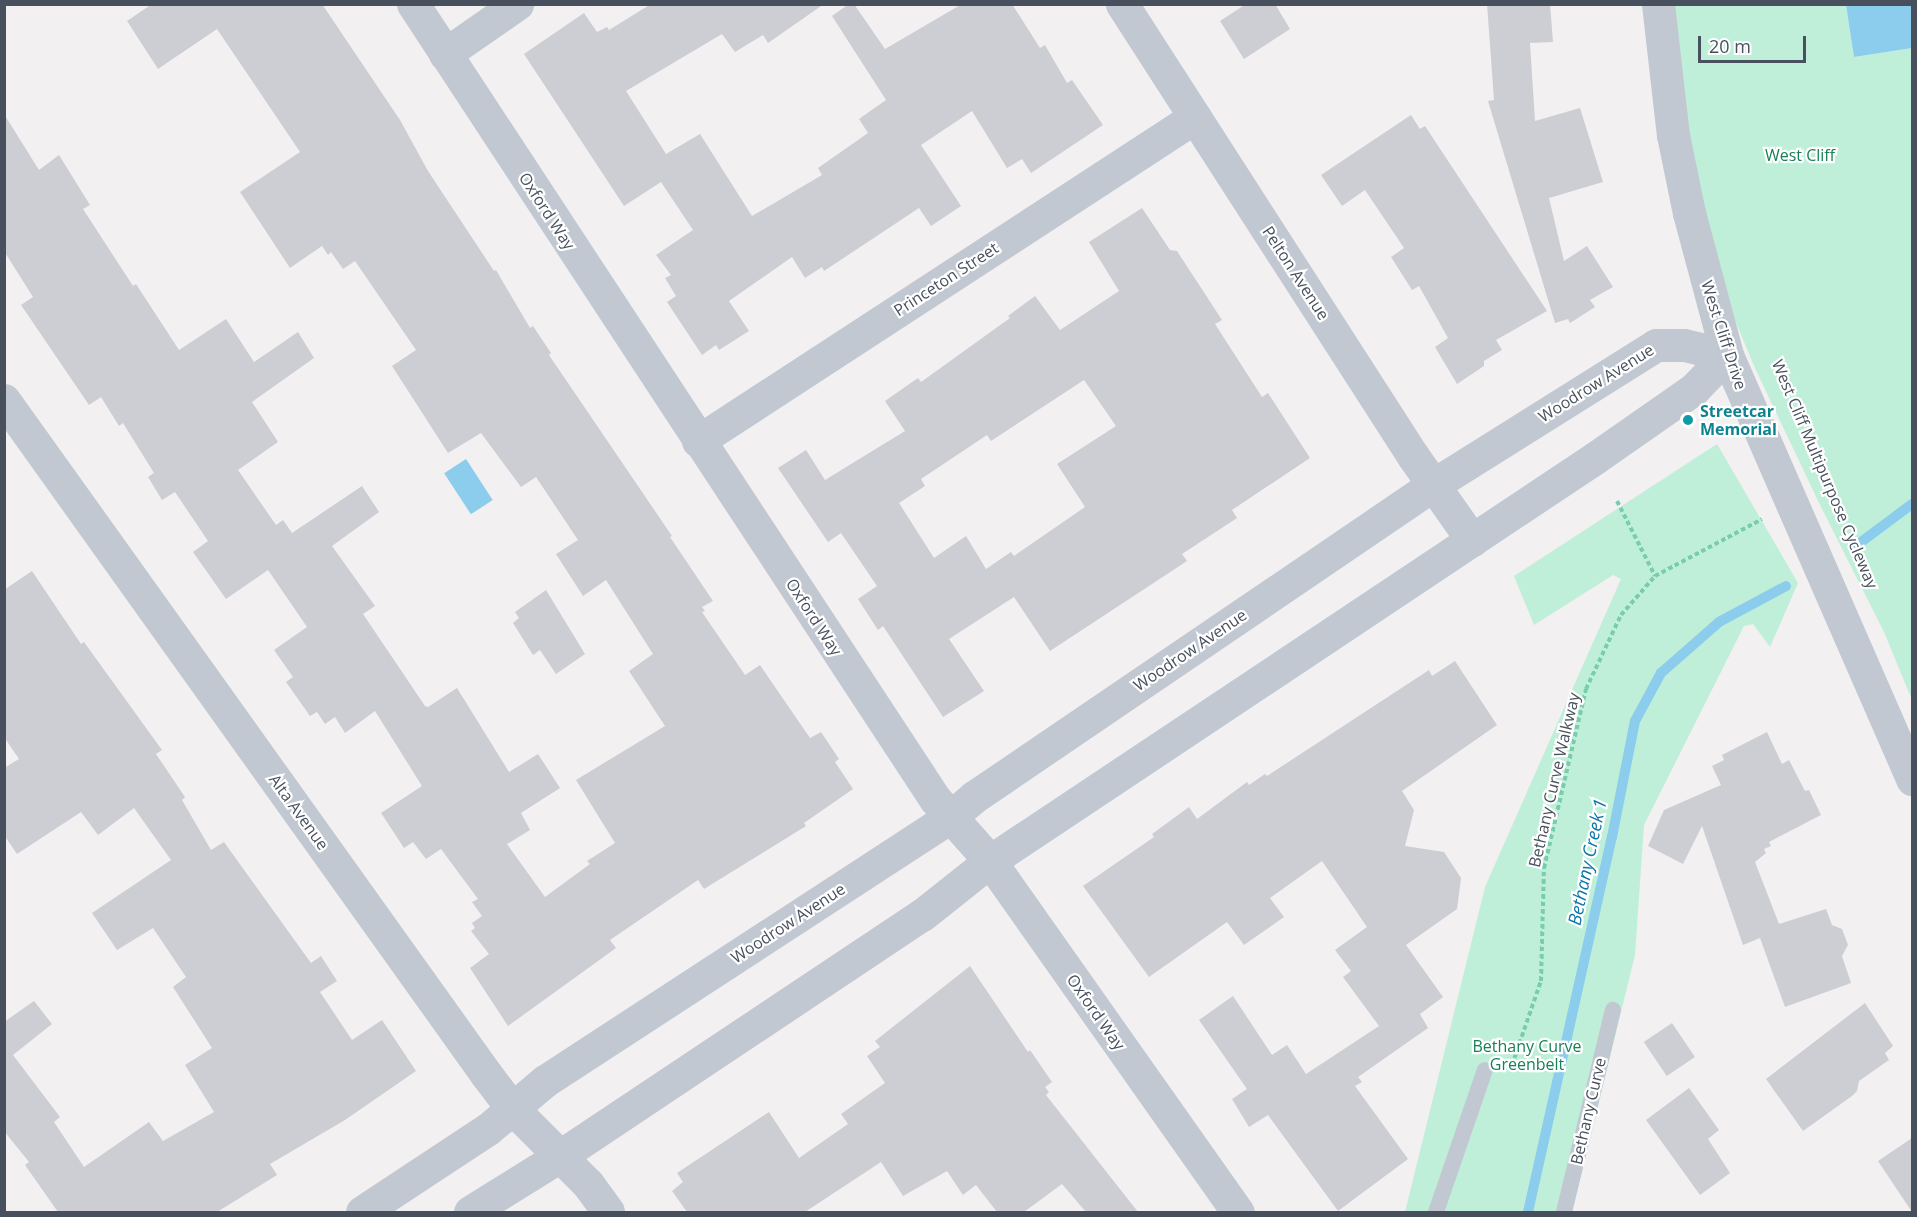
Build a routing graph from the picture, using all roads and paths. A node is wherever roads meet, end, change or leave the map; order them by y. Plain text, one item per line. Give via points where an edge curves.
1 (413, 4) edge
2 (517, 4) edge
3 (1122, 4) edge
4 (1658, 4) edge
5 (445, 54) junction
6 (1195, 117) junction
7 (1727, 355) junction
8 (4, 400) edge
9 (698, 441) junction
10 (1433, 485) junction
11 (1617, 501) dead end
12 (1792, 503) junction
13 (1472, 540) junction
14 (1655, 576) junction
15 (1912, 779) edge
16 (952, 816) junction
17 (990, 861) junction
18 (1613, 1010) dead end
19 (1511, 1068) dead end
20 (1485, 1070) dead end
21 (512, 1107) junction
22 (560, 1156) junction
23 (362, 1212) edge
24 (470, 1212) edge
25 (608, 1212) edge
26 (1238, 1212) edge
27 (1436, 1212) edge
28 (1564, 1212) edge

1 - 5 street, Oxford Way
2 - 5 street
3 - 6 street, Pelton Avenue
4 - 7 street, West Cliff Drive via 1673,135 1689,213
5 - 9 street, Oxford Way
6 - 9 street, Princeton Street
6 - 10 street, Pelton Avenue
7 - 10 street, Woodrow Avenue via 1683,345 1656,345
7 - 12 street, West Cliff Drive
7 - 13 street via 1694,389
8 - 21 street, Alta Avenue via 481,1069
9 - 16 street, Oxford Way via 935,799
10 - 13 street, Pelton Avenue
10 - 16 street, Woodrow Avenue via 974,797
11 - 14 path
12 - 14 path
12 - 15 street, West Cliff Drive
13 - 17 street
14 - 19 path, Bethany Curve Walkway via 1621,615 1586,689 1544,868 1541,981
16 - 17 street, Oxford Way
16 - 21 street, Woodrow Avenue via 544,1081
17 - 22 street via 922,915
17 - 26 street, Oxford Way
18 - 28 lane, Bethany Curve
20 - 27 lane
21 - 22 street, Alta Avenue
21 - 23 street, Woodrow Avenue via 488,1129
22 - 24 street
22 - 25 street, Alta Avenue via 588,1184

